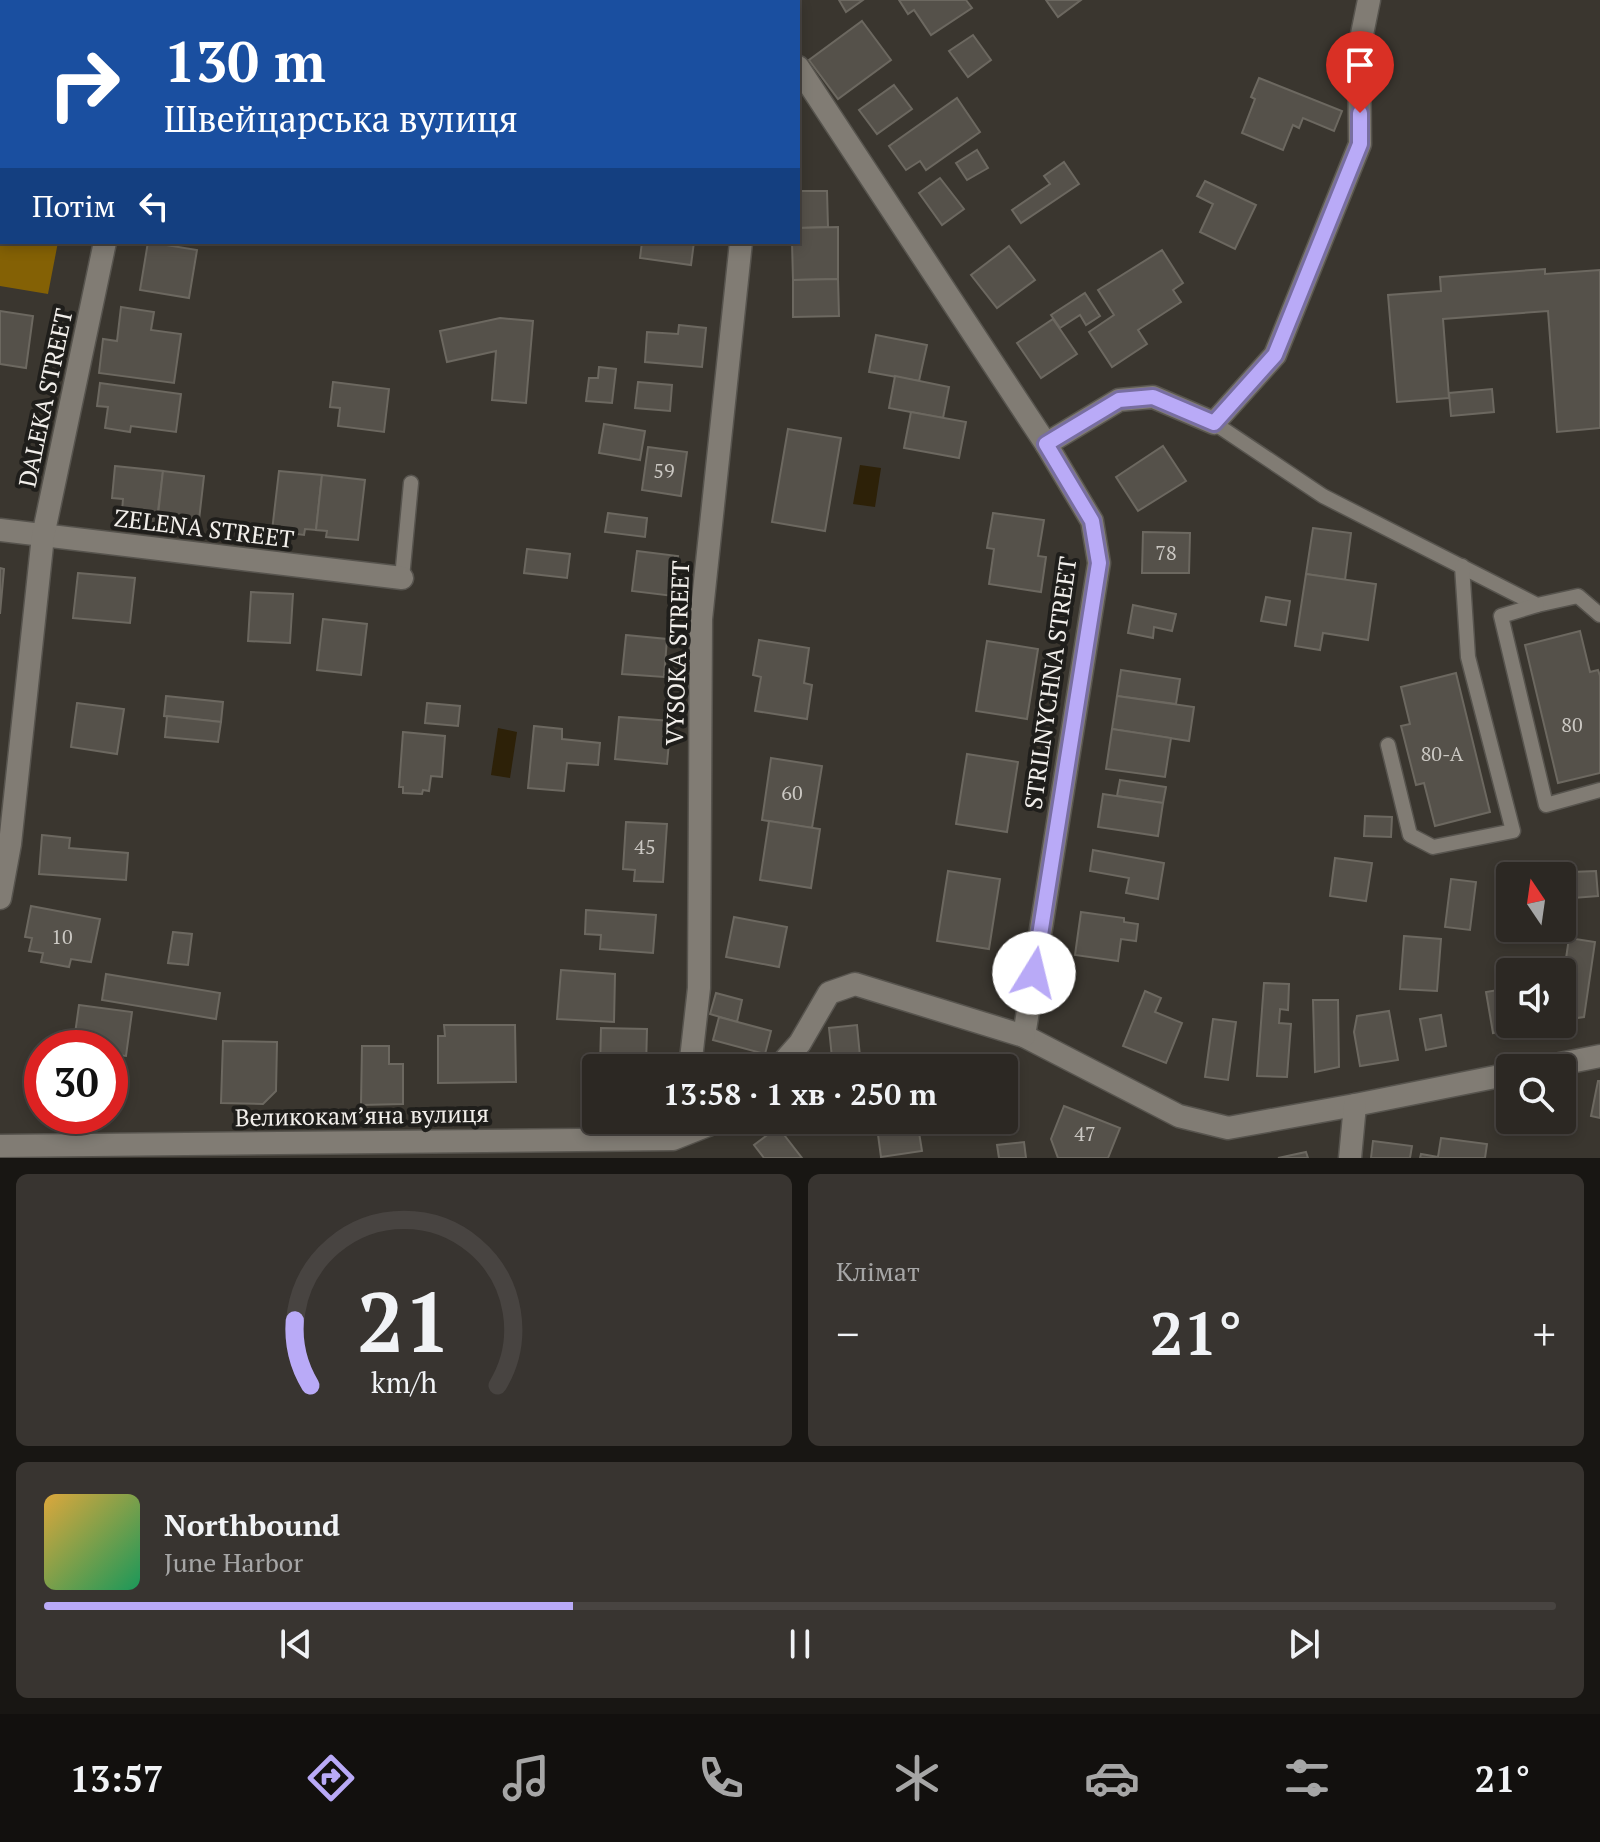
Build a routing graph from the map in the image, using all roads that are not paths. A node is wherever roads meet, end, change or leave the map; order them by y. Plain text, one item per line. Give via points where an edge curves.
1 (1369, 0) edge
2 (800, 70) edge
3 (105, 244) edge
4 (741, 244) edge
5 (1214, 423) junction
6 (1046, 444) junction
7 (411, 483) dead end
8 (0, 530) edge
9 (43, 536) junction
10 (1462, 566) junction
11 (402, 578) joint
12 (1537, 605) junction
13 (1600, 615) edge
14 (1388, 745) dead end
15 (1600, 790) edge
16 (0, 898) edge
17 (1024, 1036) junction
18 (692, 1054) edge
19 (790, 1054) edge
20 (1600, 1056) edge
21 (1576, 1061) edge
22 (1496, 1077) edge
23 (1355, 1105) junction
24 (675, 1139) edge
25 (0, 1146) edge
26 (1350, 1158) edge

1 - 5 street via 1359,49 1360,144 1275,355
2 - 6 street, STRILNYCHNA STREET
3 - 9 street, DALEKA STREET
4 - 18 street, VYSOKA STREET via 701,619 699,988
5 - 6 street via 1153,397 1119,400
5 - 10 lane via 1323,496
6 - 17 street, STRILNYCHNA STREET via 1092,521 1099,563
7 - 11 lane
8 - 9 street, ZELENA STREET
9 - 11 street, ZELENA STREET
9 - 16 street, DALEKA STREET
10 - 12 lane
10 - 14 lane via 1468,657 1513,831 1433,847 1410,835
12 - 13 lane via 1578,596
12 - 15 lane via 1501,616 1546,805
17 - 19 street via 855,984 829,993
17 - 23 street via 1179,1116 1228,1128
20 - 21 street
22 - 23 street
23 - 26 street
24 - 25 street, Великокамʼяна вулиця

